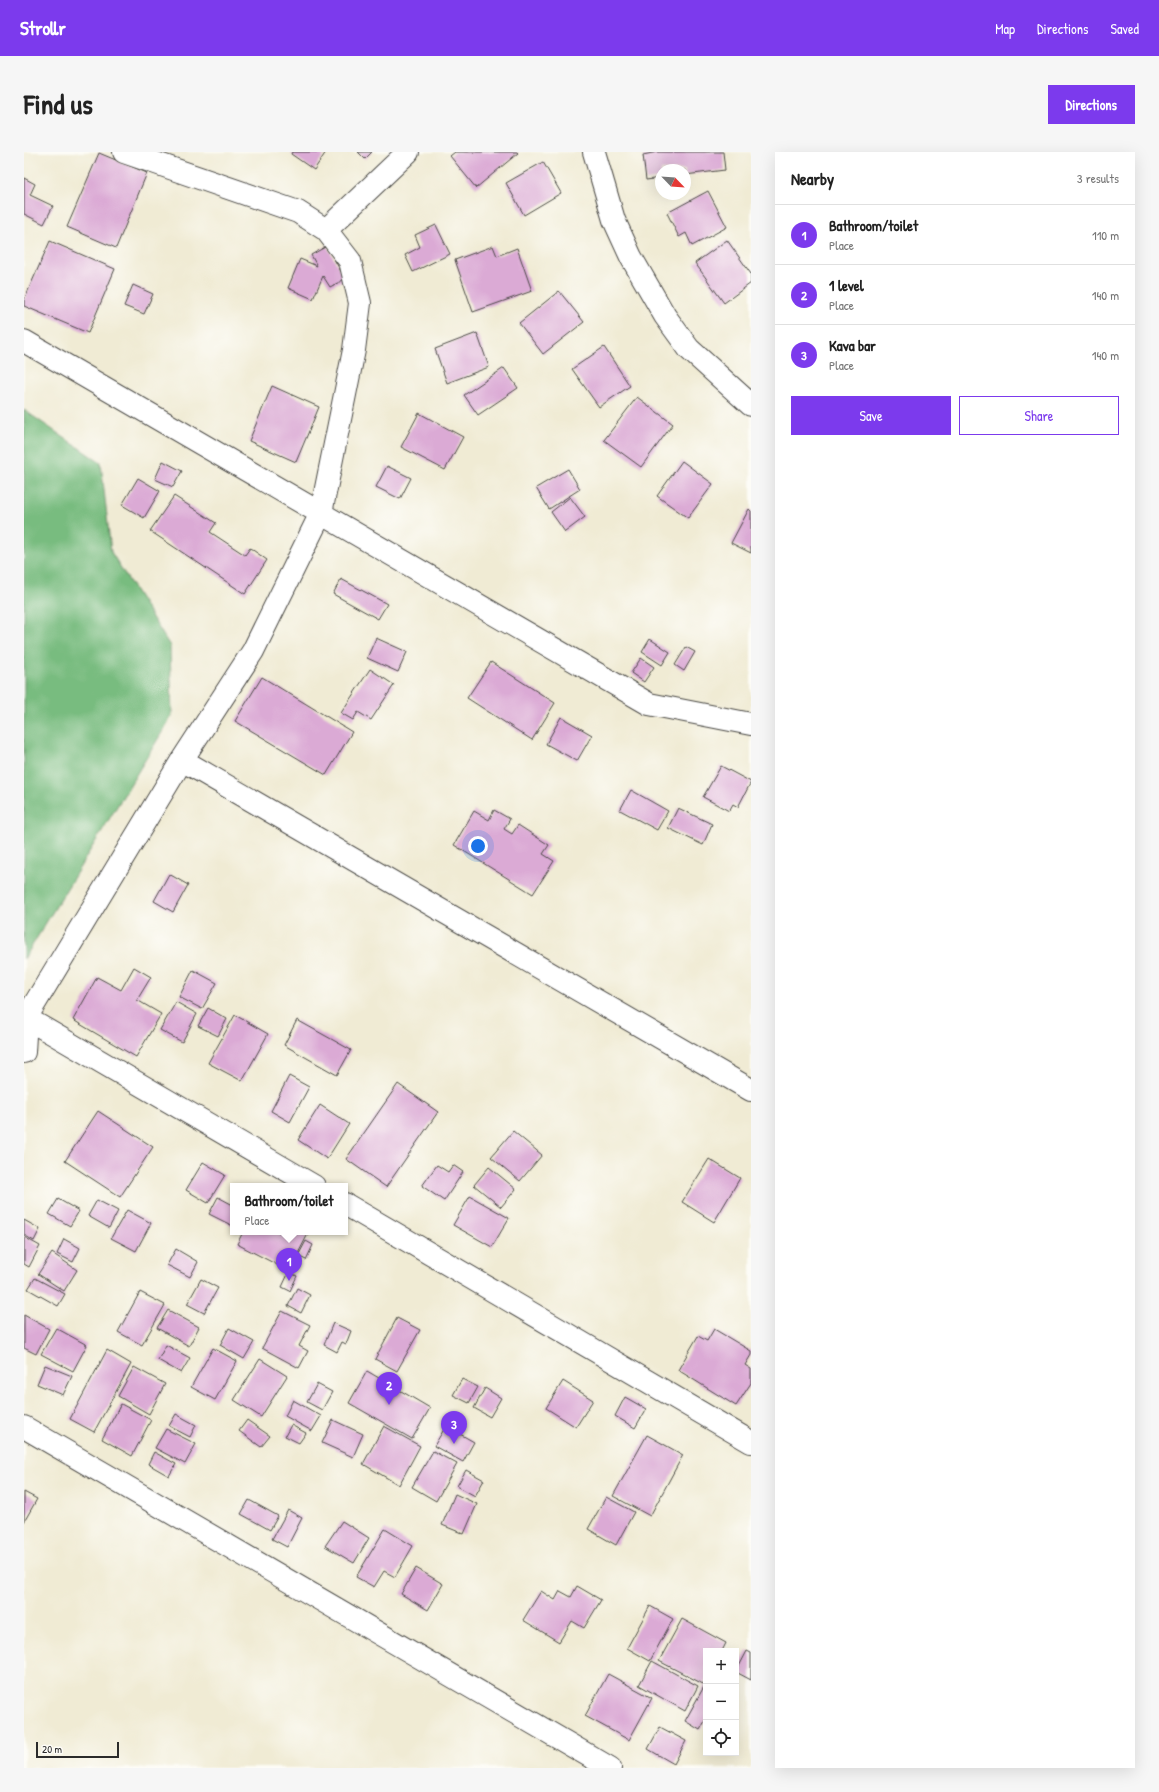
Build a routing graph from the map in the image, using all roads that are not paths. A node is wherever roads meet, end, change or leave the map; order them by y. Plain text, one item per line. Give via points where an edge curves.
1 (124, 152) edge
2 (408, 152) edge
3 (594, 152) edge
4 (326, 230) junction
5 (24, 341) edge
6 (751, 405) edge
7 (321, 513) junction
8 (751, 724) edge
9 (182, 760) junction
10 (26, 1018) junction
11 (24, 1052) edge
12 (751, 1090) edge
13 (309, 1183) edge
14 (348, 1206) edge
15 (24, 1427) edge
16 (751, 1442) edge
17 (610, 1768) edge

1 - 4 street via 298,212
2 - 4 street
3 - 6 street via 614,220 631,257 665,316 689,349
4 - 7 street via 350,261 360,303 354,350
5 - 7 street
7 - 8 street via 649,704
7 - 9 street via 253,651
9 - 10 street
9 - 12 street
10 - 11 street
10 - 13 street
14 - 16 street
15 - 17 street

